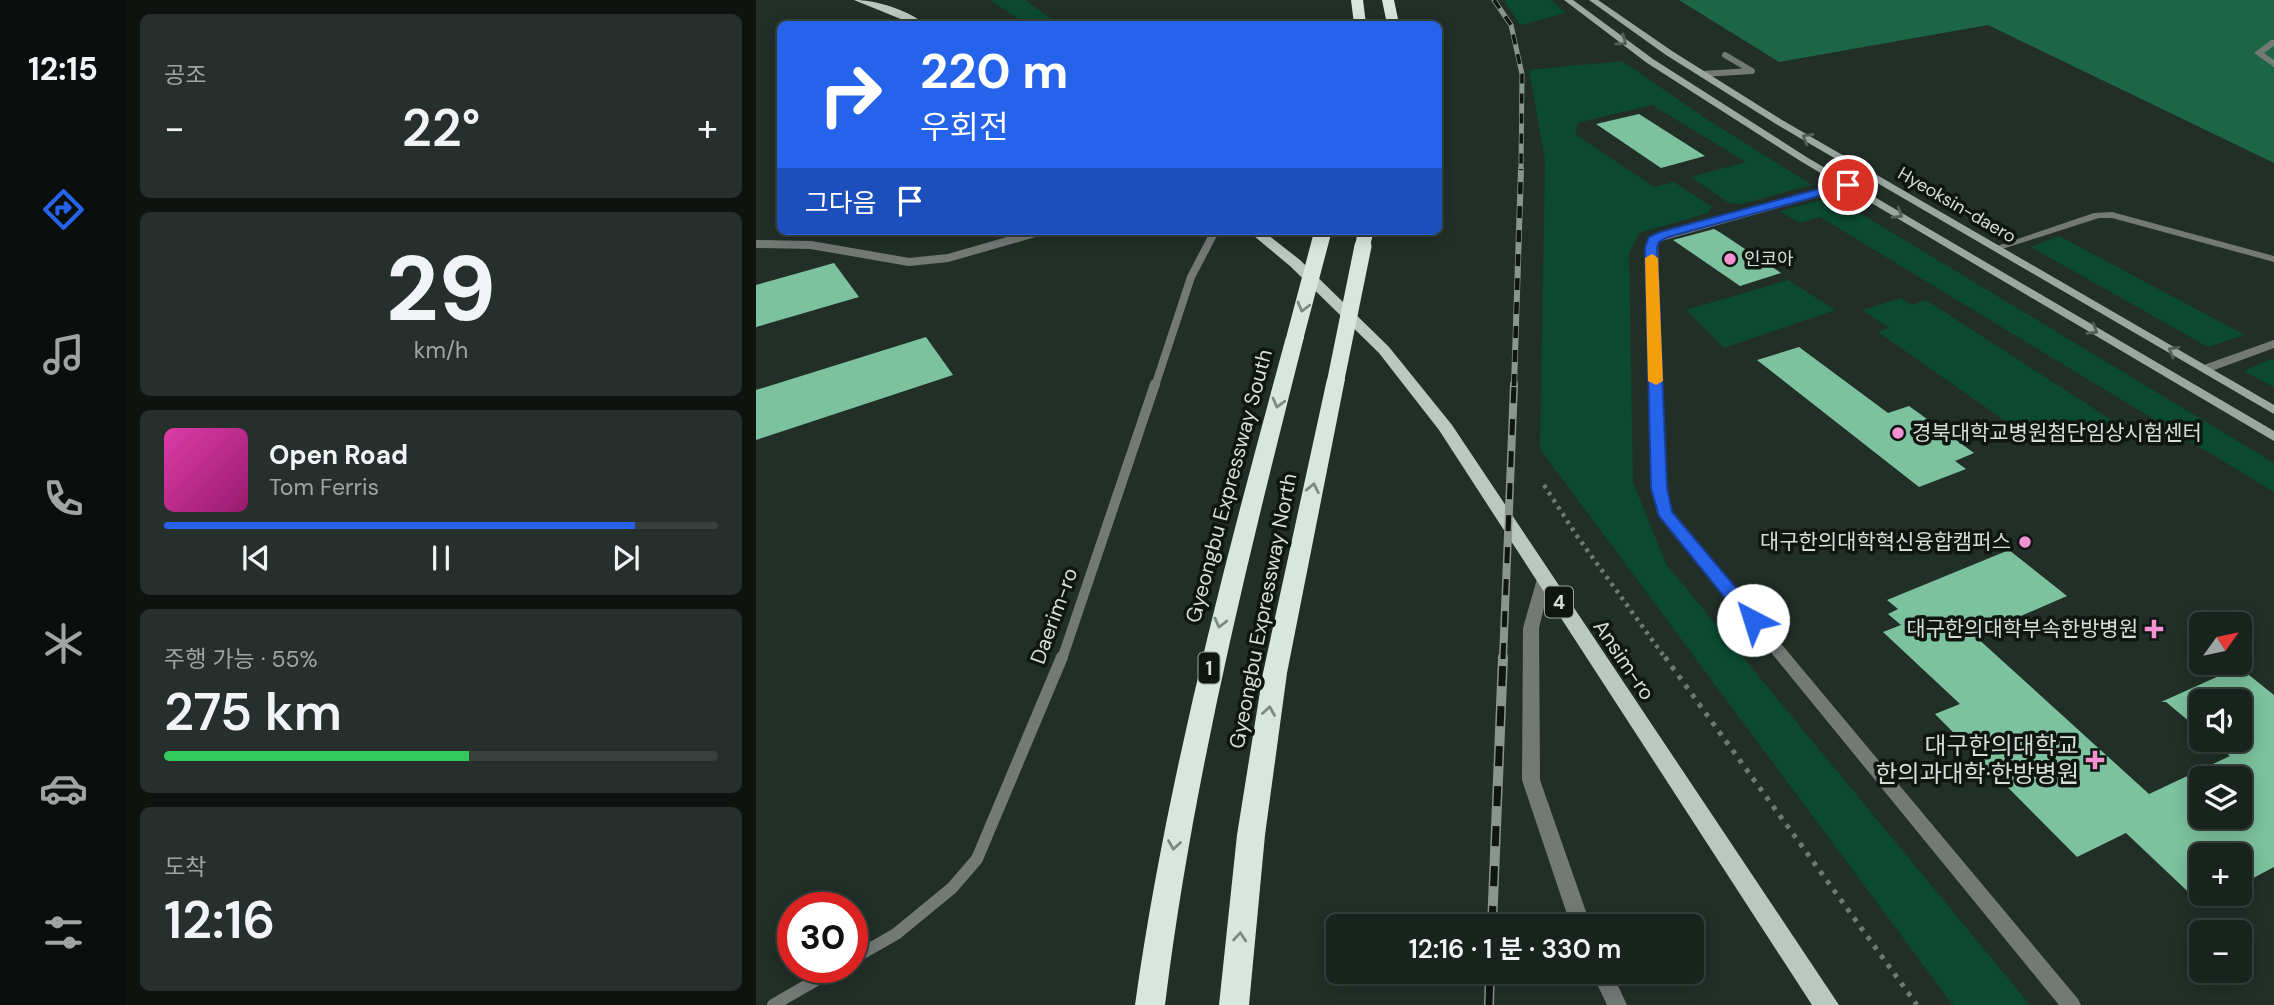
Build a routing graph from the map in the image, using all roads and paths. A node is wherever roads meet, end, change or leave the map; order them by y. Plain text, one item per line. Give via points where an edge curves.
1 (859, 0) edge
2 (1357, 0) edge
3 (1388, 0) edge
4 (1568, 0) edge
5 (1593, 0) edge
6 (914, 21) edge
7 (1360, 21) edge
8 (1392, 21) edge
9 (2274, 43) edge
10 (1725, 55) dead end
11 (2274, 64) edge
12 (1702, 74) junction
13 (1848, 185) junction
14 (1028, 235) edge
15 (1212, 235) edge
16 (1260, 235) edge
17 (1322, 235) edge
18 (1365, 239) edge
19 (756, 244) edge
20 (1996, 248) junction
21 (2272, 257) edge
22 (2274, 344) edge
23 (2205, 369) junction
24 (2274, 410) edge
25 (2274, 437) edge
26 (1544, 485) dead end
27 (1544, 579) junction
28 (1577, 914) edge
29 (868, 950) edge
30 (811, 983) edge
31 (1607, 984) edge
32 (773, 1005) edge
33 (1150, 1005) edge
34 (1234, 1005) edge
35 (1617, 1005) edge
36 (1826, 1005) edge
37 (1917, 1005) edge
38 (2071, 1005) edge

1 - 6 main road
2 - 7 highway
3 - 8 highway
4 -> 13 main road via 1650,61
5 - 12 main road, Hyeoksin-daero
9 - 11 street via 2258,53
10 - 12 lane via 1752,71
20 -> 12 main road, Hyeoksin-daero
13 -> 25 main road
13 - 38 street via 1653,240 1659,488 1664,513
14 - 19 lane via 948,258 909,262 811,245
15 - 29 lane, Daerim-ro via 1191,277 1071,636 1002,805 976,859 952,888 896,934
16 - 27 main road, Ansim-ro / 4 via 1384,350 1447,428
17 -> 33 highway, Gyeongbu Expressway South / 1, bridge via 1211,662 1175,837
34 -> 18 highway, Gyeongbu Expressway North, bridge via 1251,835 1275,673
20 - 21 street via 2098,215 2112,215
23 -> 20 main road, Hyeoksin-daero
22 - 23 street
23 - 24 main road, Hyeoksin-daero
26 - 37 path
27 - 28 street via 1531,628 1531,780
27 - 36 main road, Ansim-ro / 4
30 - 32 lane
31 - 35 street

